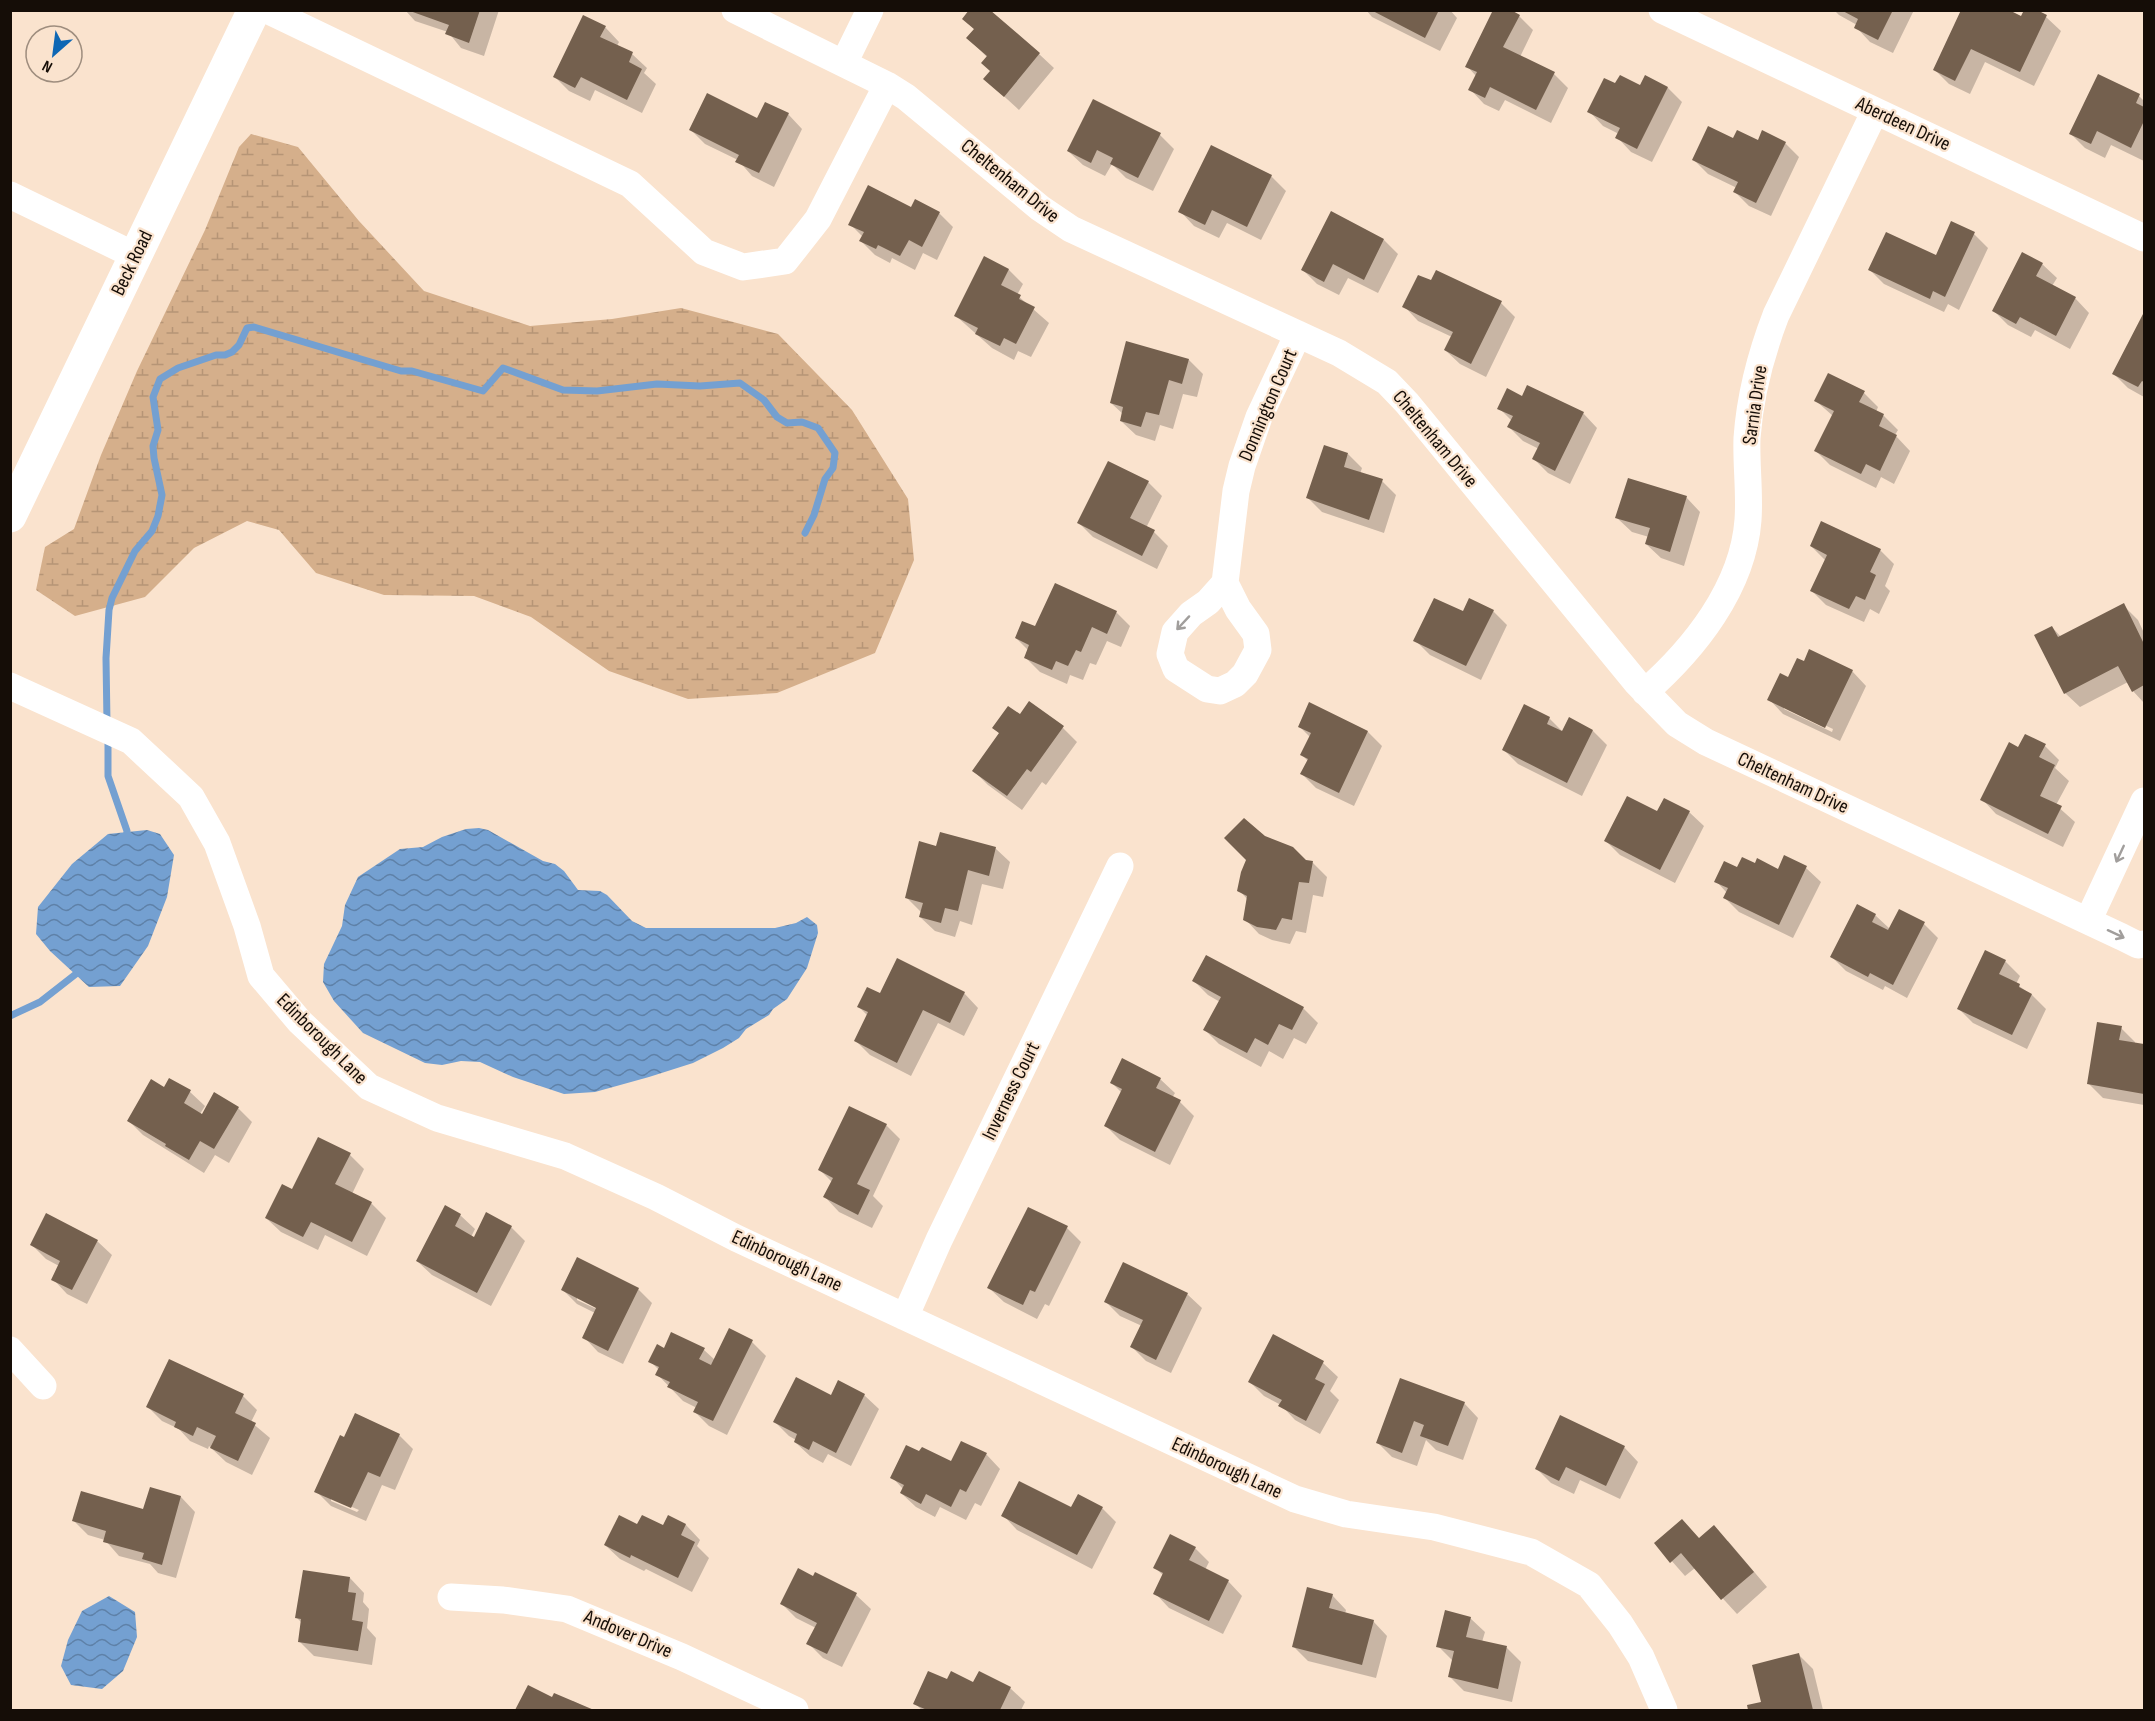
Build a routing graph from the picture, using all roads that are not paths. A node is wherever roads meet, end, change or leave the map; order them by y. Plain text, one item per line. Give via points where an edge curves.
1 (254, 10) edge
2 (267, 10) edge
3 (735, 10) edge
4 (870, 10) edge
5 (1662, 10) edge
6 (844, 63) junction
7 (886, 85) junction
8 (1875, 111) junction
9 (10, 195) edge
10 (2145, 238) edge
11 (136, 256) junction
12 (1298, 334) junction
13 (10, 516) edge
14 (1225, 583) dead end
15 (10, 686) edge
16 (1645, 692) junction
17 (2145, 801) edge
18 (1120, 866) dead end
19 (2088, 921) junction
20 (2145, 944) edge
21 (905, 1317) junction
22 (10, 1350) edge
23 (43, 1386) dead end
24 (451, 1597) dead end
25 (795, 1710) edge
26 (1664, 1710) edge

1 - 11 main road, Beck Road
2 - 7 street via 630,184 704,252 743,267 784,261 818,219
3 - 6 street, Cheltenham Drive
4 - 6 street
5 - 8 street, Aberdeen Drive
6 - 7 street, Cheltenham Drive
7 - 12 street, Cheltenham Drive via 1071,229
8 - 10 street, Aberdeen Drive
8 - 16 street, Sarnia Drive via 1765,344 1751,403 1747,440 1748,520 1735,572 1708,623 1668,672
9 - 11 street
11 - 13 main road, Beck Road
12 - 14 street, Donnington Court via 1259,417 1242,466
12 - 16 street, Cheltenham Drive via 1387,382
15 - 21 street, Edinborough Lane via 131,741 191,797 217,843 261,976 300,1022 369,1087 437,1118 565,1156
16 - 19 street, Cheltenham Drive via 1677,724 1706,742
17 -> 19 street
18 - 21 street, Inverness Court
19 -> 20 street, Cheltenham Drive via 2139,945
21 - 26 street, Edinborough Lane via 1295,1499 1346,1514 1434,1527 1530,1552 1589,1585 1641,1657
22 - 23 street
24 - 25 street, Andover Drive via 567,1609

